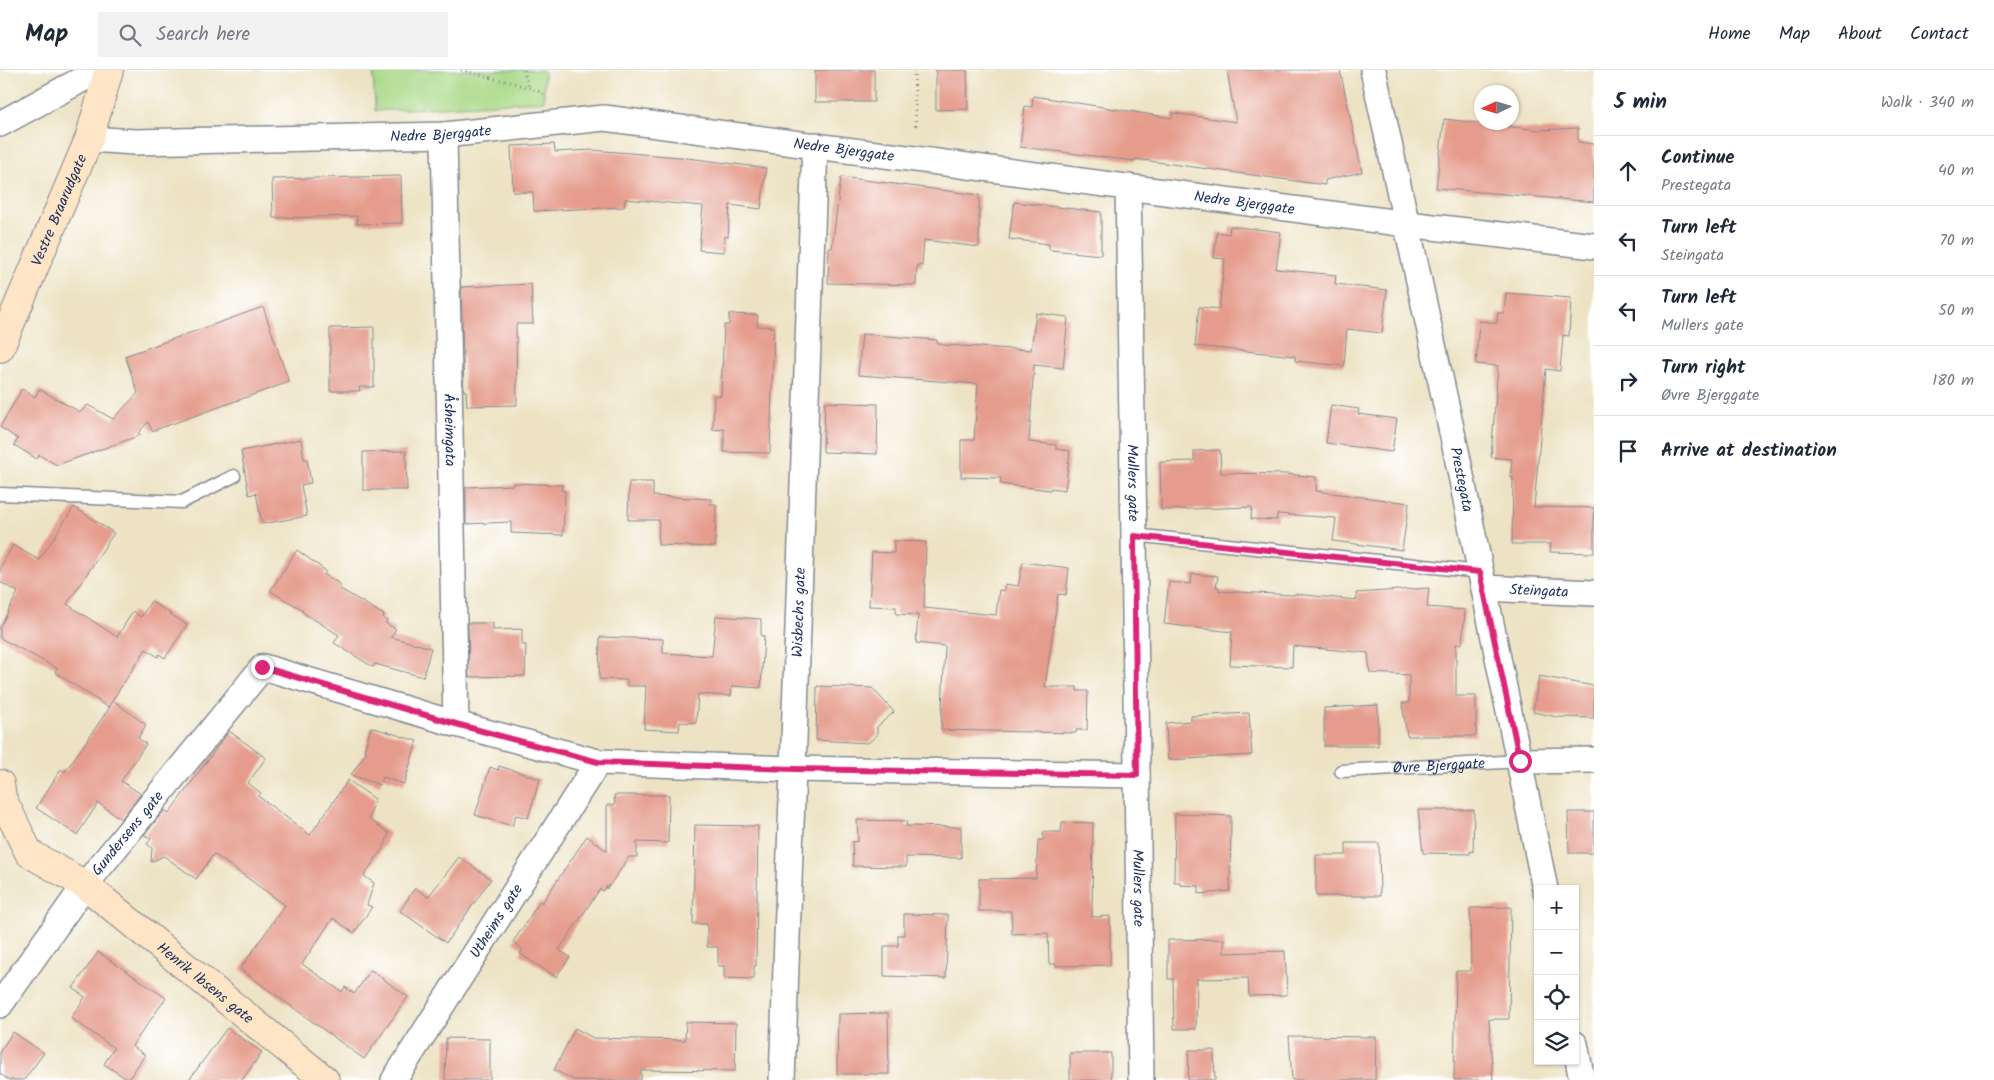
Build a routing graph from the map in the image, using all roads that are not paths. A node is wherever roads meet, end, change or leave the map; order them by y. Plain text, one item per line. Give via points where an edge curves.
1 (99, 70) edge
2 (109, 70) edge
3 (1373, 70) edge
4 (0, 124) edge
5 (444, 136) junction
6 (89, 139) junction
7 (815, 145) junction
8 (1128, 187) junction
9 (1407, 224) junction
10 (1594, 246) edge
11 (0, 348) edge
12 (234, 476) dead end
13 (0, 494) edge
14 (1134, 536) junction
15 (1482, 580) junction
16 (1594, 593) edge
17 (456, 724) junction
18 (1594, 760) edge
19 (1520, 761) junction
20 (598, 762) junction
21 (794, 769) junction
22 (1342, 771) dead end
23 (1137, 775) junction
24 (0, 784) edge
25 (85, 885) junction
26 (1544, 885) edge
27 (0, 1005) edge
28 (1579, 1065) edge
29 (325, 1080) edge
30 (394, 1080) edge
31 (782, 1080) edge
32 (1141, 1080) edge
33 (1582, 1080) edge

1 - 4 street
2 - 6 street, Vestre Braarudgate
3 - 9 street, Prestegata
5 - 6 street, Nedre Bjerggate via 135,142
5 - 7 street, Nedre Bjerggate via 604,118
5 - 17 street, Åsheimgata
6 - 11 street, Vestre Braarudgate
7 - 8 street, Nedre Bjerggate
7 - 21 street, Wisbechs gate
8 - 9 street, Nedre Bjerggate
8 - 14 street, Mullers gate
9 - 10 street, Nedre Bjerggate
9 - 15 street, Prestegata
12 - 13 lane via 182,502
14 - 15 lane, Steingata
14 - 23 street, Mullers gate
15 - 16 street, Steingata
15 - 19 street, Prestegata
17 - 20 street
17 - 25 street, Gundersens gate via 262,667
18 - 19 street, Øvre Bjerggate
19 - 22 lane, Øvre Bjerggate
19 - 26 street, Prestegata
20 - 21 street
20 - 30 street, Utheims gate
21 - 23 street
21 - 31 street, Wisbechs gate
23 - 32 street, Mullers gate
24 - 25 street, Henrik Ibsens gate via 2,798 29,853
25 - 27 street, Gundersens gate
25 - 29 street, Henrik Ibsens gate
28 - 33 street

